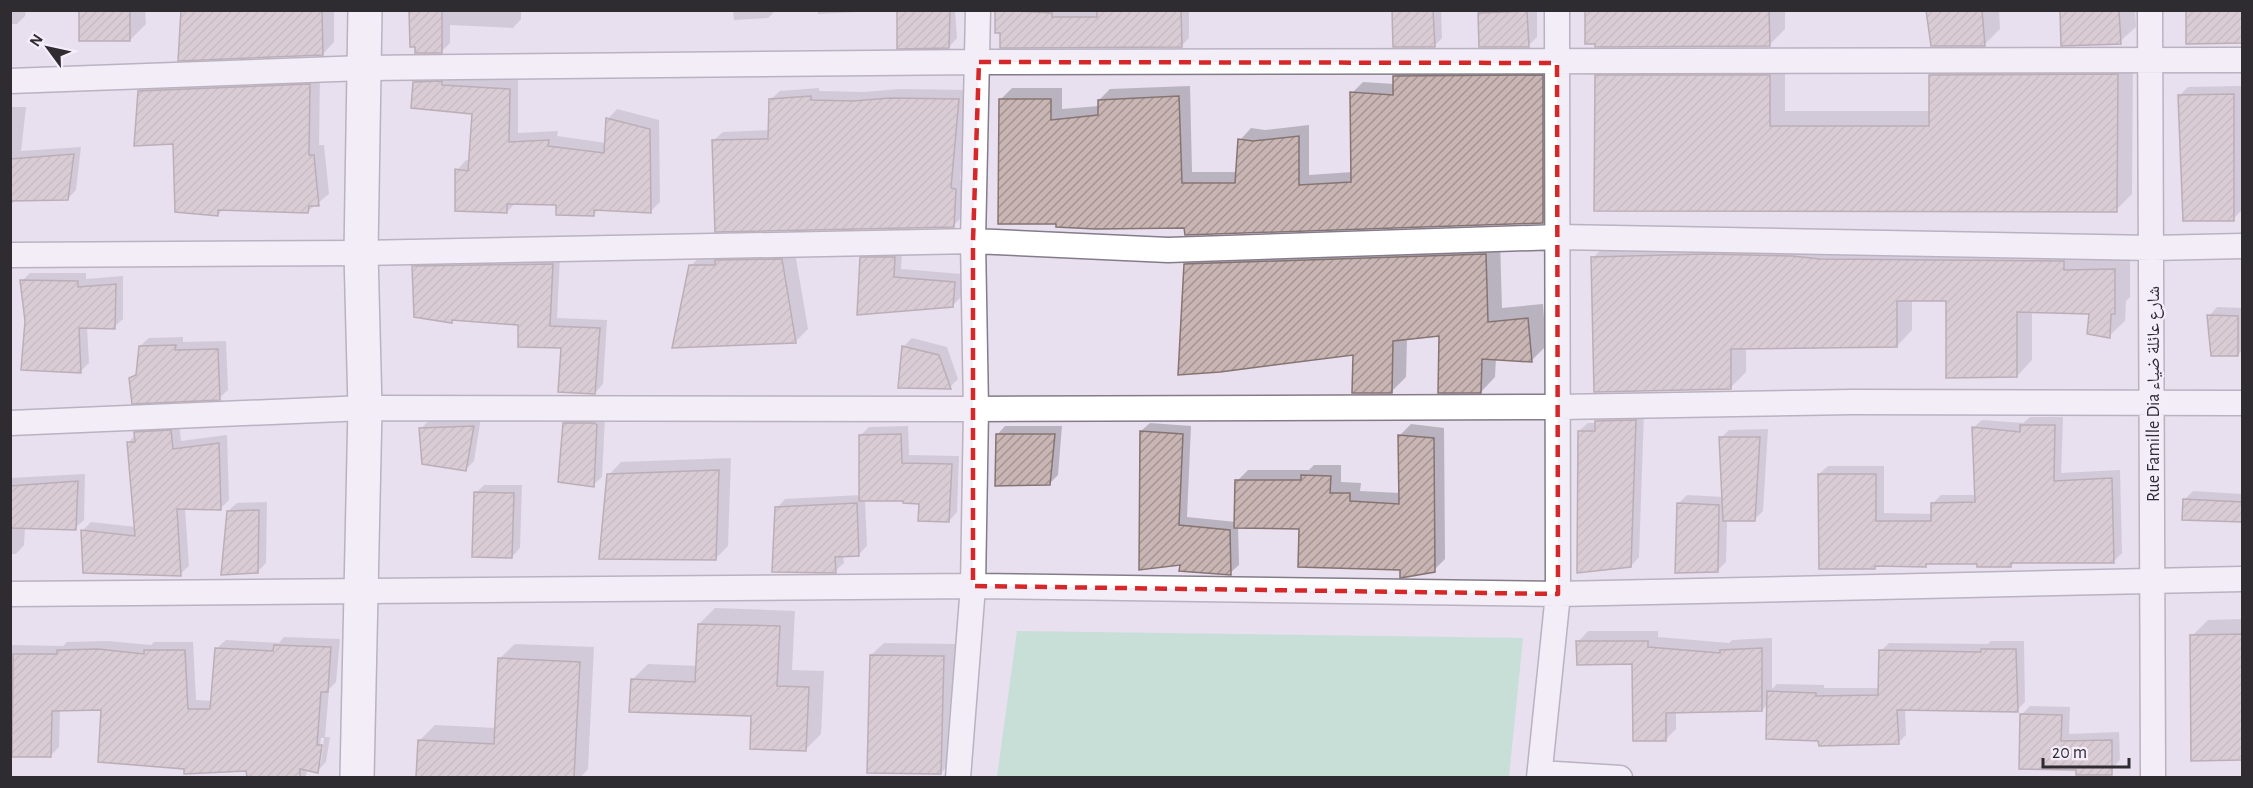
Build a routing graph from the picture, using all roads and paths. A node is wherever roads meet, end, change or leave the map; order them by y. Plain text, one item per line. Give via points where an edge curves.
1 (365, 10) edge
2 (978, 10) edge
3 (1557, 10) edge
4 (2150, 10) edge
5 (2150, 60) junction
6 (2242, 60) edge
7 (979, 62) junction
8 (1557, 63) junction
9 (364, 68) junction
10 (10, 81) edge
11 (1558, 237) junction
12 (973, 241) junction
13 (2242, 246) edge
14 (2152, 248) junction
15 (361, 253) junction
16 (10, 255) edge
17 (2153, 402) junction
18 (2242, 403) edge
19 (1559, 407) junction
20 (364, 408) junction
21 (976, 409) junction
22 (10, 423) edge
23 (2154, 579) junction
24 (2242, 579) edge
25 (973, 586) junction
26 (361, 590) junction
27 (10, 594) edge
28 (1558, 594) junction
29 (1540, 775) edge
30 (357, 777) edge
31 (958, 777) edge
32 (1620, 777) edge
33 (2153, 777) edge

1 - 9 street
2 - 7 street
3 - 8 street
4 - 5 street, Rue Famille Dia شارع عائلة ضياء
5 - 6 street
5 - 8 street
5 - 14 street, Rue Famille Dia شارع عائلة ضياء
7 - 8 street
7 - 9 street
7 - 12 street
8 - 11 street
9 - 10 street
9 - 15 street
11 - 12 street via 1168,250
11 - 14 street
11 - 19 street
12 - 15 street
12 - 21 street
13 - 14 street
14 - 17 street, Rue Famille Dia شارع عائلة ضياء
15 - 16 street
15 - 20 street
17 - 18 street
17 - 19 street
17 - 23 street, Rue Famille Dia شارع عائلة ضياء
19 - 21 street
19 - 28 street
20 - 21 street
20 - 22 street
20 - 26 street
21 - 25 street
23 - 24 street
23 - 28 street
23 - 33 street, Rue Famille Dia شارع عائلة ضياء
25 - 26 street
25 - 28 street
25 - 31 street
26 - 27 street
26 - 30 street
28 - 29 street
29 - 32 street

